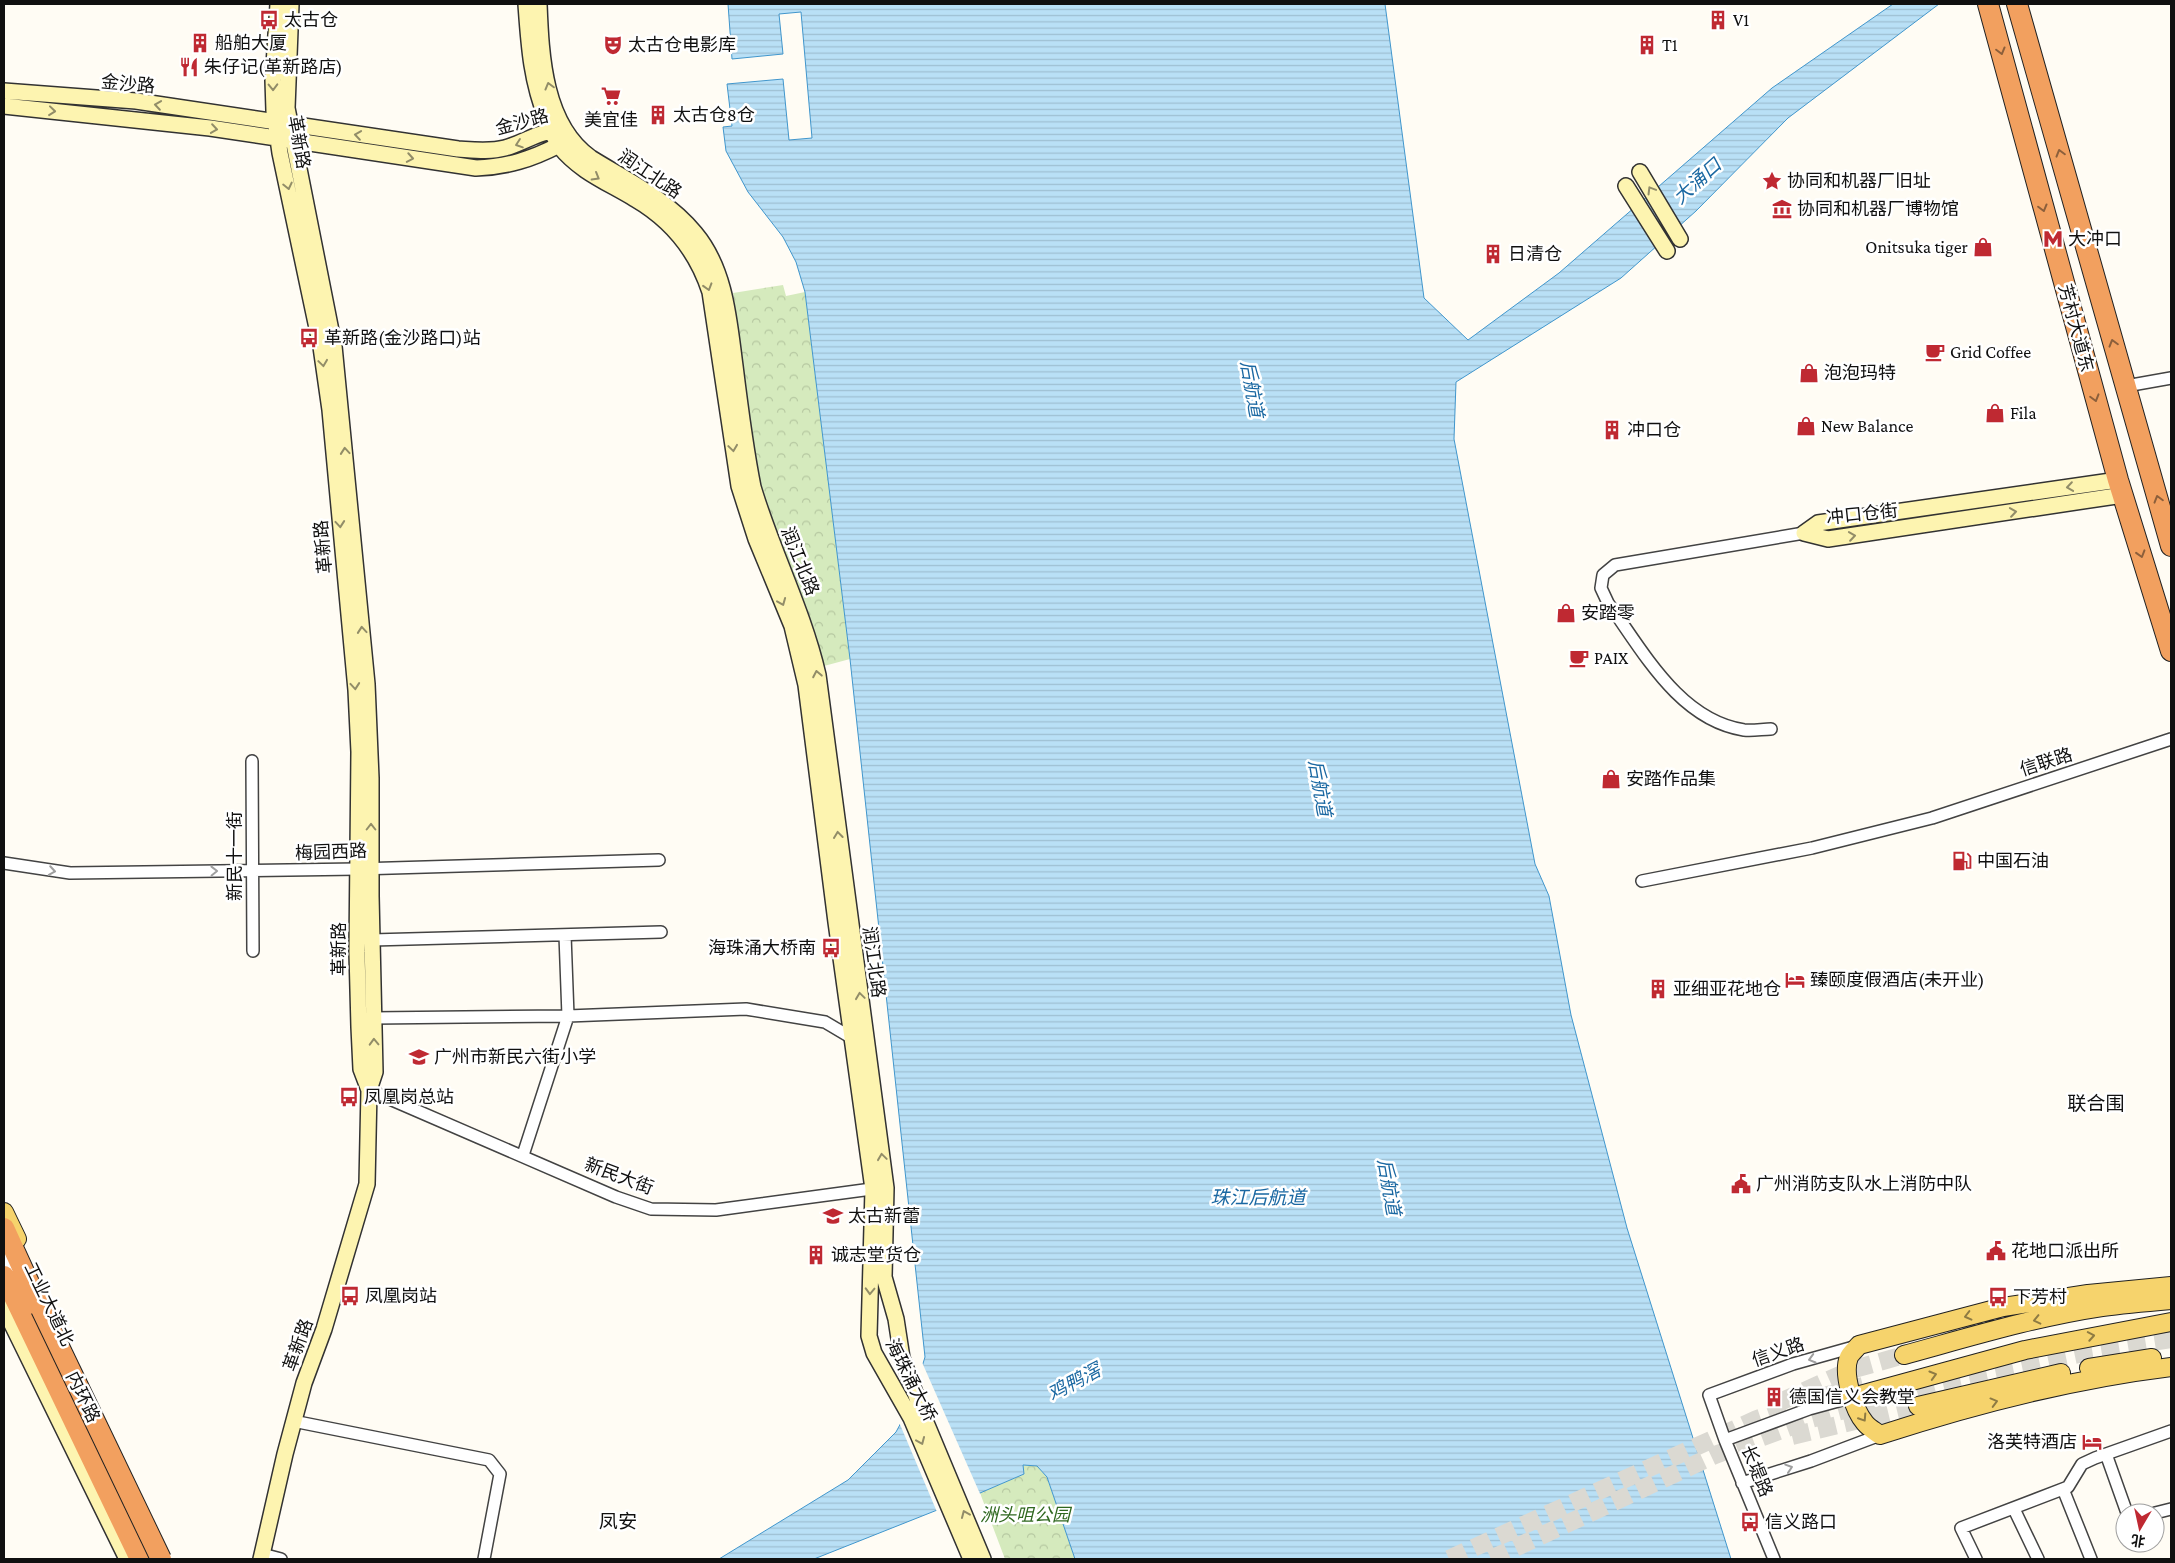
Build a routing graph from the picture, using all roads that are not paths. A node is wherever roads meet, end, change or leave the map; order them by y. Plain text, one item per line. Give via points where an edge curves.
1 (278, 4) edge
2 (291, 4) edge
3 (526, 4) edge
4 (539, 4) edge
5 (1988, 4) edge
6 (2017, 4) edge
7 (4, 91) edge
8 (4, 106) edge
9 (282, 124) junction
10 (558, 136) junction
11 (285, 140) junction
12 (1640, 172) dead end
13 (1626, 186) dead end
14 (1680, 239) dead end
15 (1667, 251) dead end
16 (2171, 378) edge
17 (2126, 386) junction
18 (2120, 488) junction
19 (1804, 533) joint
20 (2171, 546) edge
21 (2171, 651) edge
22 (1771, 729) dead end
23 (2171, 739) edge
24 (252, 760) dead end
25 (660, 860) dead end
26 (4, 863) edge
27 (364, 869) junction
28 (253, 871) junction
29 (1642, 881) dead end
30 (662, 932) dead end
31 (565, 935) junction
32 (372, 940) junction
33 (253, 951) dead end
34 (568, 1016) junction
35 (373, 1018) junction
36 (852, 1038) junction
37 (369, 1090) junction
38 (523, 1155) junction
39 (880, 1188) junction
40 (880, 1207) junction
41 (4, 1212) edge
42 (4, 1224) edge
43 (8, 1234) edge
44 (4, 1256) edge
45 (4, 1276) edge
46 (4, 1281) edge
47 (2171, 1286) edge
48 (2171, 1300) edge
49 (4, 1308) edge
50 (2171, 1322) edge
51 (1859, 1345) junction
52 (1904, 1355) tunnel mouth
53 (2171, 1356) edge
54 (2171, 1366) edge
55 (1709, 1395) joint
56 (1852, 1397) junction
57 (1918, 1406) tunnel mouth
58 (101, 1411) junction
59 (293, 1421) junction
60 (76, 1430) junction
61 (2171, 1431) edge
62 (1880, 1435) junction
63 (1725, 1440) junction
64 (2106, 1454) junction
65 (129, 1471) junction
66 (1742, 1483) junction
67 (103, 1486) junction
68 (2063, 1489) junction
69 (2123, 1503) edge
70 (2014, 1509) junction
71 (261, 1558) edge
72 (127, 1559) edge
73 (138, 1559) edge
74 (151, 1559) edge
75 (161, 1559) edge
76 (171, 1559) edge
77 (281, 1559) edge
78 (484, 1559) edge
79 (970, 1559) edge
80 (983, 1559) edge
81 (1774, 1559) edge
82 (1976, 1559) edge
83 (2038, 1559) edge
84 (2091, 1559) edge

1 -> 9 main road, 革新路 via 273,80
2 - 9 main road, 革新路
3 - 10 main road, 润江北路 via 533,78
10 -> 4 main road, 润江北路 via 542,51
5 -> 18 highway, 芳村大道东
17 -> 6 highway, 芳村大道东
9 -> 7 main road, 金沙路 via 136,102
8 -> 11 main road, 金沙路 via 185,125
10 -> 9 main road, 金沙路 via 504,148 458,150
9 - 11 main road, 革新路
11 -> 10 main road, 金沙路 via 476,168 513,165 534,158
10 -> 36 main road, 润江北路 via 580,167 662,218 688,247 710,292 740,486 756,539 792,626 806,685
39 -> 10 main road, 润江北路 via 818,675 804,623 753,487 719,277 713,260 695,233 670,208 653,194
11 - 27 main road, 革新路 via 330,410 356,700
14 -> 12 main road
13 - 15 main road
16 - 17 street
20 -> 17 highway, 芳村大道东
18 - 19 main road, 冲口仓街 via 1818,523
18 -> 21 highway, 芳村大道东
19 - 22 street via 1615,565 1603,575 1601,588 1608,603 1672,690 1706,717 1744,730
23 - 29 street, 信联路 via 1932,818 1812,848
24 - 28 street, 新民十一街
25 - 27 street, 梅园西路
26 -> 28 street, 梅园西路 via 70,873
27 - 28 street, 梅园西路
27 - 32 main road, 革新路
27 - 37 main road, 革新路 via 359,1027 361,1070
28 - 33 street, 新民十一街
30 - 31 street
31 - 32 street
31 - 34 street
32 - 35 main road, 革新路
34 - 35 street
34 - 36 street via 746,1009 825,1022
34 - 38 street
37 -> 35 main road, 革新路 via 375,1072
36 - 39 main road, 润江北路
37 - 38 street, 新民大街
37 - 59 main road, 革新路 via 366,1189
38 - 39 street, 新民大街 via 616,1197 651,1209 716,1210
39 - 40 main road, 润江北路
40 -> 79 main road, 海珠涌大桥 via 869,1336 874,1353 911,1418
80 -> 40 main road, 海珠涌大桥 via 926,1425 902,1358 896,1319 884,1277
41 - 43 main road, 工业大道北
42 - 43 main road
43 - 58 main road, 工业大道北
43 - 75 highway, 内环路, bridge
44 - 60 street
45 - 73 highway, 内环路
46 - 60 main road, 工业大道北
47 -> 51 main road via 2003,1307
48 -> 52 main road via 2055,1316
49 - 60 main road
56 -> 50 main road via 2025,1350
51 -> 55 street, 信义路 via 1794,1364
51 - 56 main road via 1850,1355 1847,1365
53 - 57 main road via 2051,1375
62 -> 54 main road via 2056,1387
55 - 63 street, 长堤路
56 -> 62 main road via 1864,1423
56 - 63 street
58 - 60 street
58 - 65 main road, 工业大道北
59 - 71 main road, 革新路
59 - 78 street via 490,1460 500,1474
60 - 67 main road, 工业大道北
61 - 64 street
66 -> 62 street
63 - 66 street, 长堤路
64 - 68 street via 2082,1464 2068,1487
64 - 69 street
65 - 67 street
65 - 76 main road, 工业大道北
66 - 81 street, 长堤路
67 - 72 main road
67 - 73 main road, 工业大道北
67 - 74 street
68 - 70 street
68 - 84 street
70 - 82 street via 1962,1528
70 - 83 street
71 - 77 street

